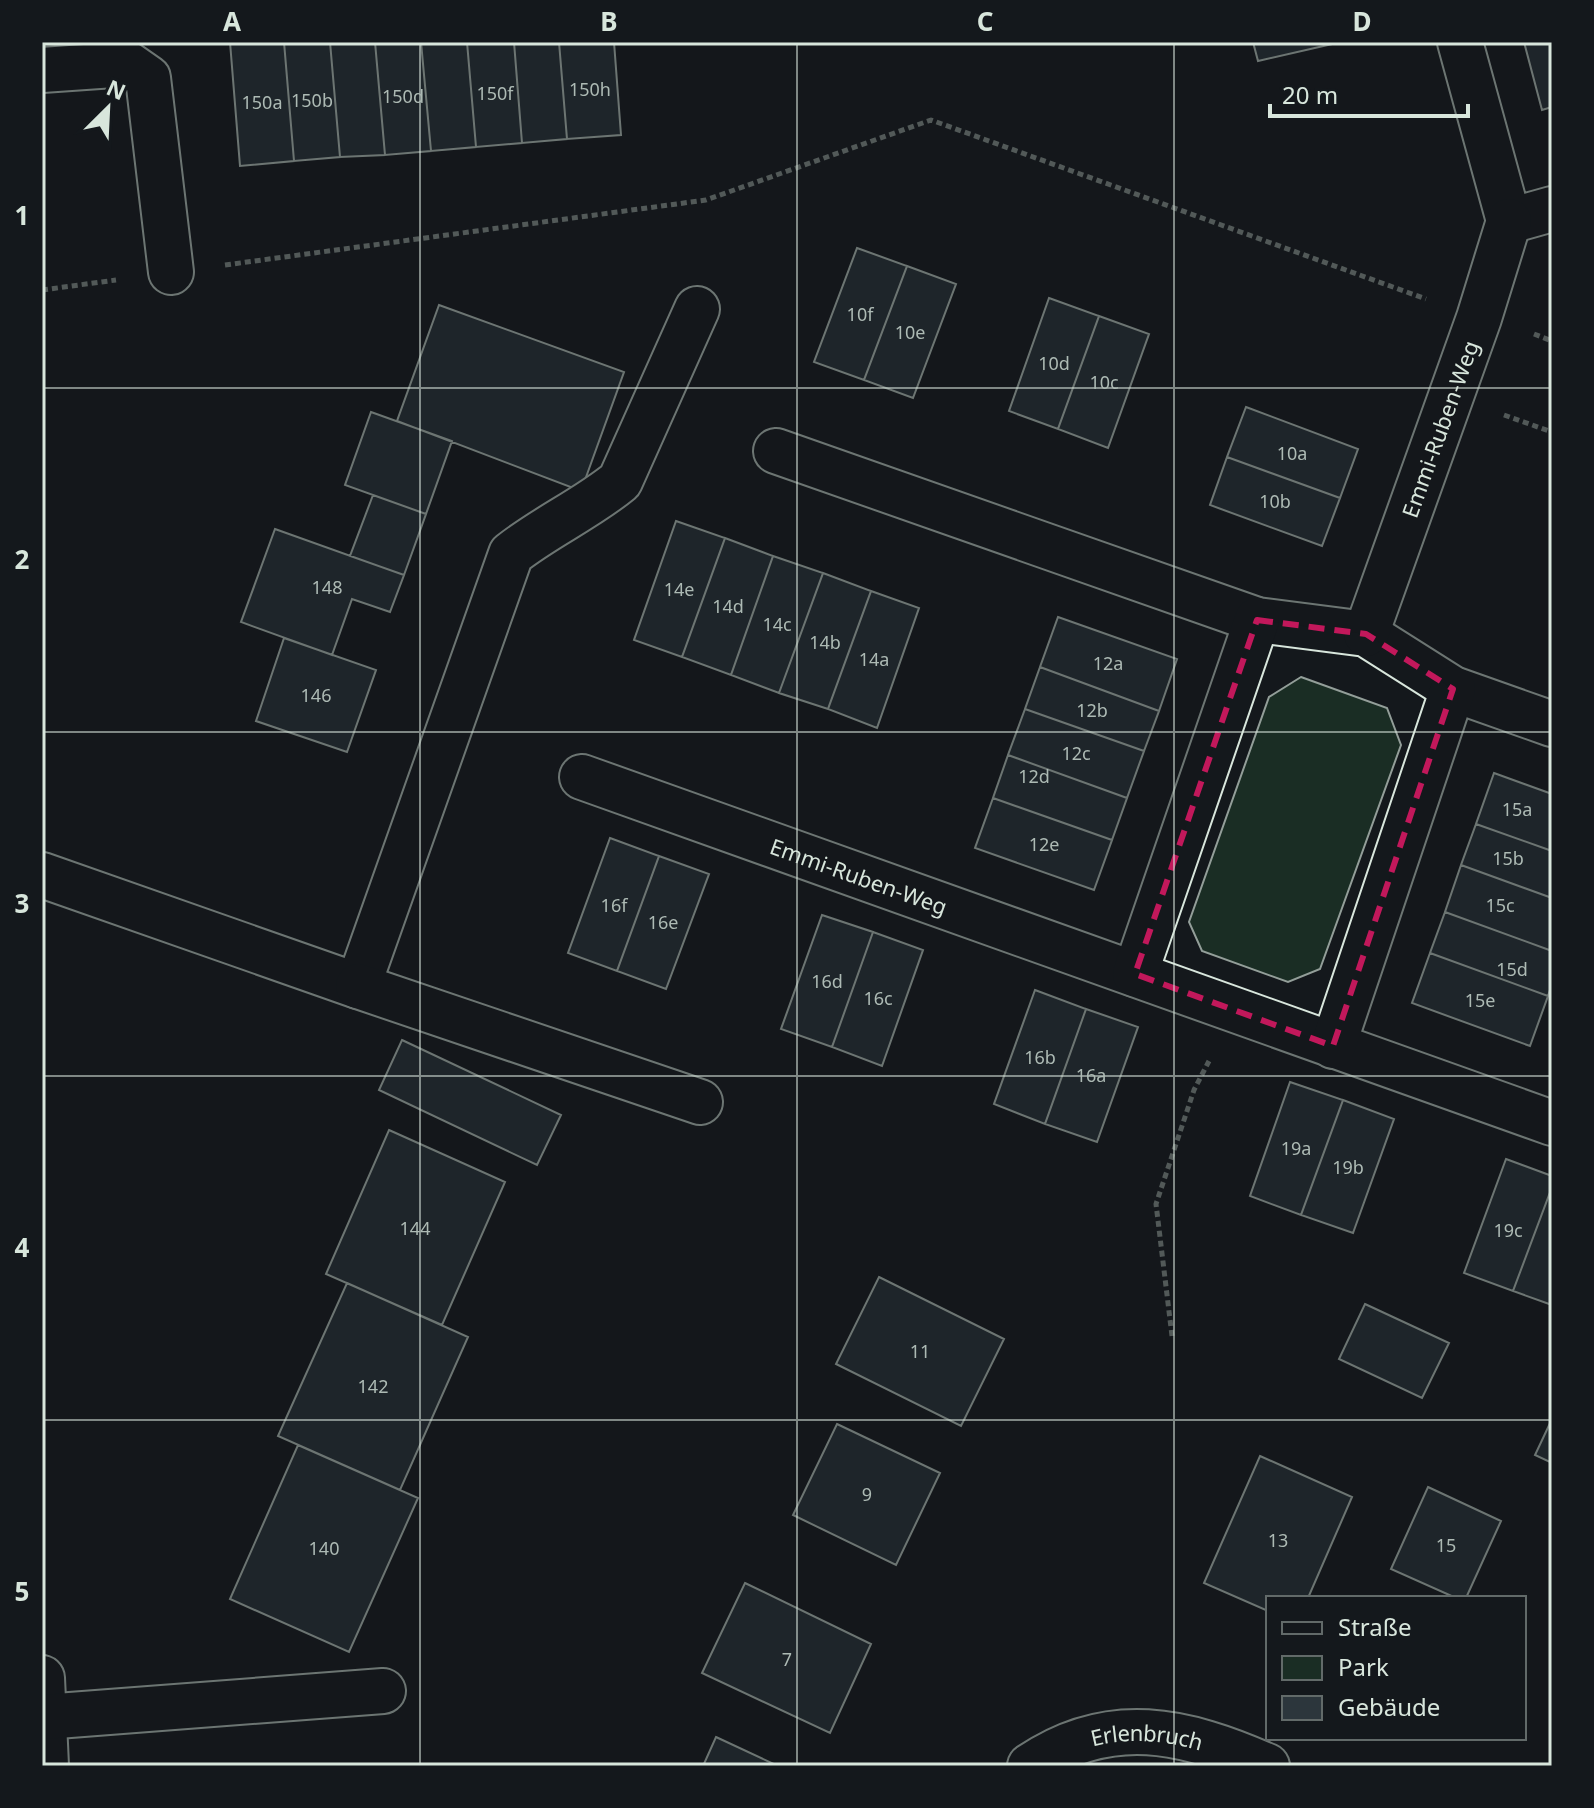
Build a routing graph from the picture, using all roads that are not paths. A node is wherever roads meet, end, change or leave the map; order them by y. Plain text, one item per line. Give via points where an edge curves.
1 (1460, 42) edge
2 (42, 70) edge
3 (1552, 209) edge
4 (1509, 221) junction
5 (171, 272) road end
6 (697, 309) dead end
7 (776, 451) dead end
8 (1257, 620) junction
9 (1366, 634) junction
10 (1453, 689) junction
11 (1552, 724) edge
12 (582, 777) dead end
13 (42, 875) edge
14 (1135, 974) junction
15 (358, 986) junction
16 (1333, 1046) junction
17 (700, 1102) dead end
18 (1552, 1123) edge
19 (383, 1691) dead end
20 (43, 1698) edge
21 (46, 1766) edge
22 (1030, 1766) edge
23 (1267, 1766) edge

1 - 4 street
2 - 5 street via 128,64 148,78
3 - 4 street
4 - 9 street, Emmi-Ruben-Weg
6 - 15 street via 620,481 511,554
7 - 8 street
8 - 9 street
8 - 14 street
9 - 10 street
10 - 11 street
10 - 16 street
12 - 14 street, Emmi-Ruben-Weg
13 - 15 street
14 - 16 street, Emmi-Ruben-Weg
15 - 17 street
16 - 18 street, Emmi-Ruben-Weg
19 - 20 street
20 - 21 street
22 - 23 street, Erlenbruch via 1096,1735 1145,1731 1184,1735

